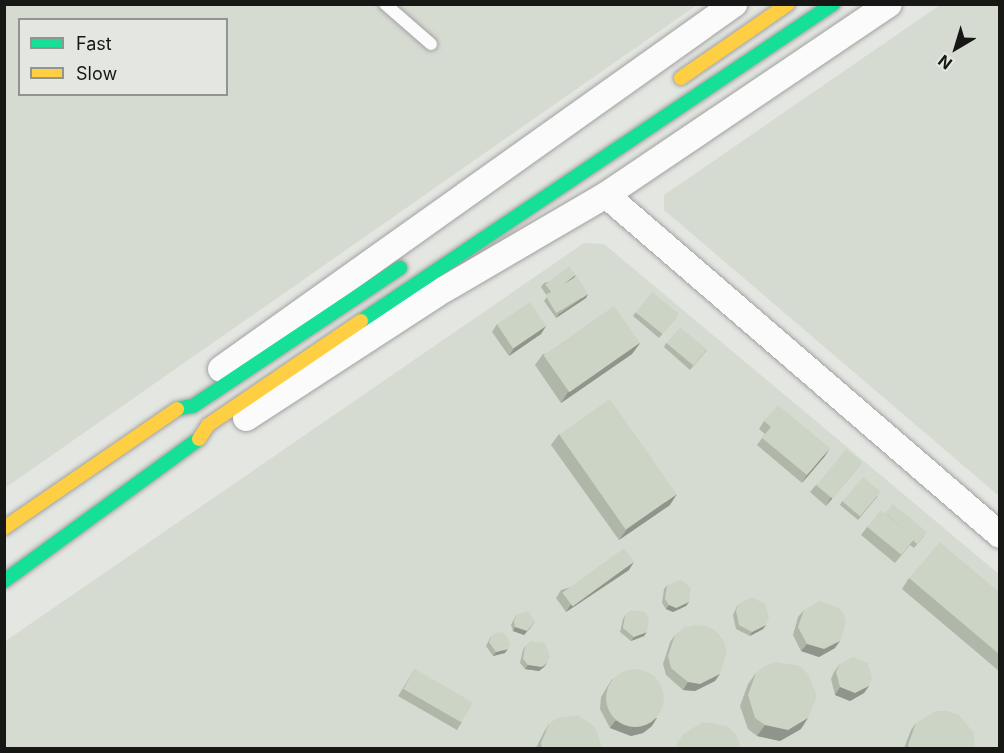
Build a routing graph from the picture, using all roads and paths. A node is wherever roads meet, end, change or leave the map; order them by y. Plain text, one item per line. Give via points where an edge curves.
1 (385, 4) edge
2 (734, 4) edge
3 (788, 4) edge
4 (832, 4) edge
5 (889, 4) edge
6 (431, 44) dead end
7 (665, 89) dead end
8 (606, 195) junction
9 (416, 257) dead end
10 (177, 409) junction
11 (199, 440) junction
12 (4, 528) edge
13 (999, 535) edge
14 (4, 581) edge

1 - 6 lane
2 - 10 street via 185,395
3 - 7 main road
4 - 11 main road via 208,425
5 - 8 street
8 - 11 street via 445,289 216,438
8 - 13 street
9 - 10 main road via 193,406
10 - 12 main road
11 - 14 main road

